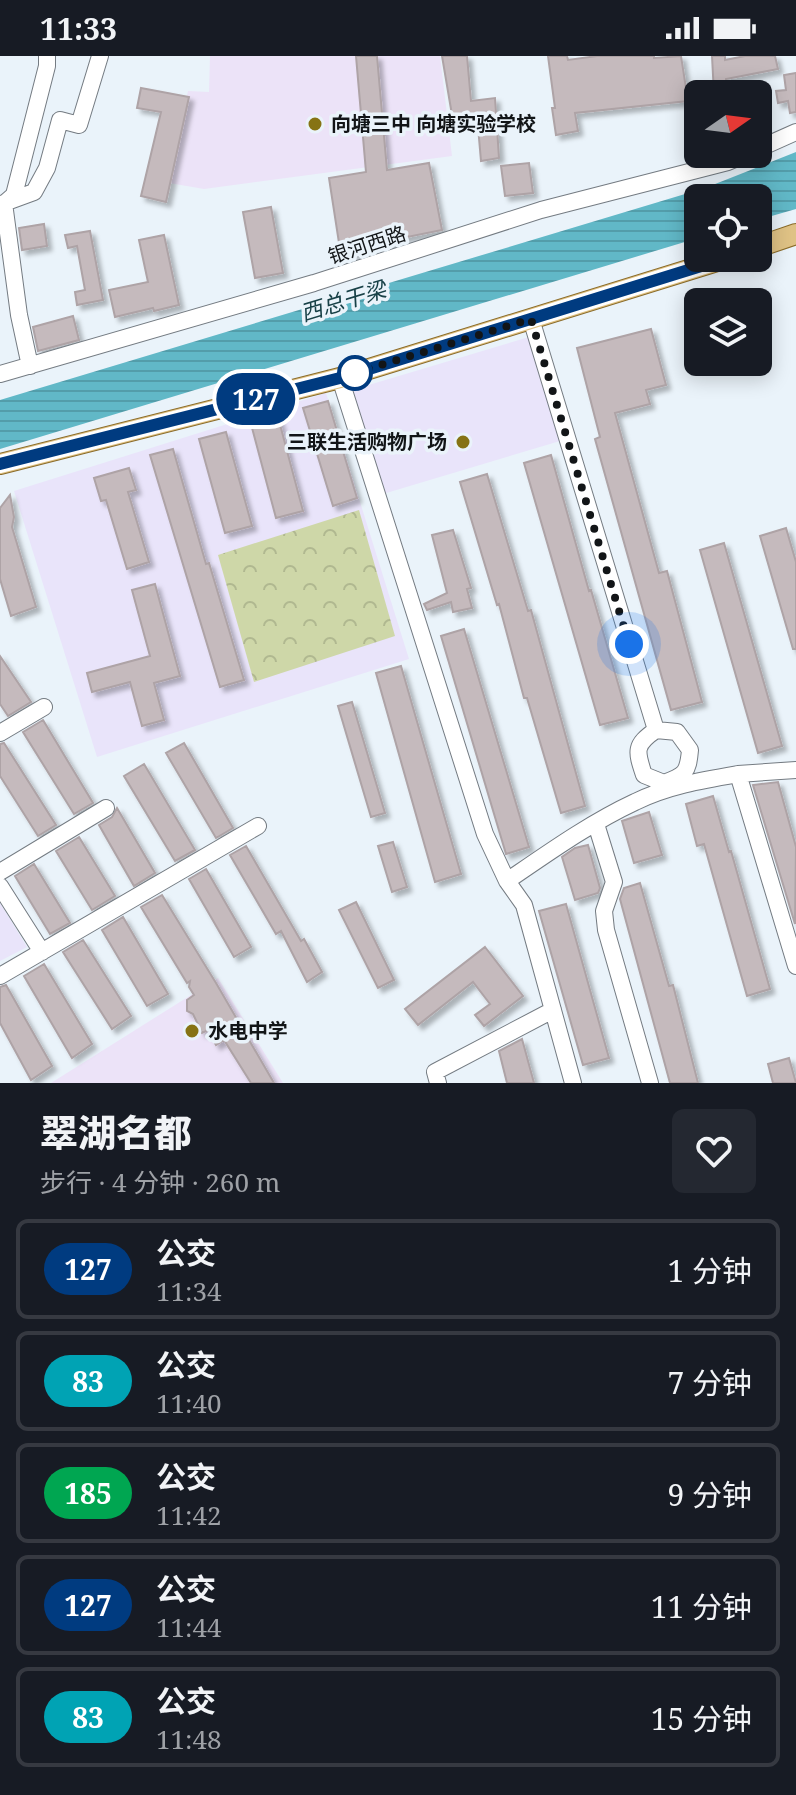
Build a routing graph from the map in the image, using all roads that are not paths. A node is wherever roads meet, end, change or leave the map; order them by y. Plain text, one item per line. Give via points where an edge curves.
1 (47, 56) edge
2 (100, 56) edge
3 (796, 132) edge
4 (772, 143) edge
5 (705, 168) edge
6 (2, 204) edge
7 (796, 234) edge
8 (772, 242) edge
9 (684, 271) edge
10 (531, 319) junction
11 (30, 366) junction
12 (0, 374) edge
13 (340, 378) junction
14 (0, 464) edge
15 (44, 707) dead end
16 (656, 730) dead end
17 (0, 733) edge
18 (796, 770) edge
19 (738, 774) junction
20 (106, 808) dead end
21 (596, 824) junction
22 (258, 826) dead end
23 (0, 872) edge
24 (507, 881) junction
25 (0, 886) edge
26 (42, 952) junction
27 (796, 966) edge
28 (0, 976) edge
29 (553, 1010) junction
30 (438, 1083) edge
31 (573, 1083) edge
32 (650, 1083) edge

1 - 6 street via 14,195
2 - 6 street via 79,125 60,120 47,168 34,192
3 - 4 street
5 - 11 street, 银河西路 via 541,210
6 - 11 street
7 - 8 main road
9 - 10 main road
10 - 13 main road
10 - 16 street
11 - 12 street, 银河西路
13 - 14 main road
13 - 24 street via 485,834
15 - 17 street
18 - 19 street
19 - 21 street via 697,780 636,801
19 - 27 street
20 - 23 street
21 - 24 street
21 - 32 street via 614,882 604,911 606,930
22 - 26 street
24 - 29 street via 524,905
25 - 26 street
26 - 28 street
29 - 30 street via 435,1072
29 - 31 street

